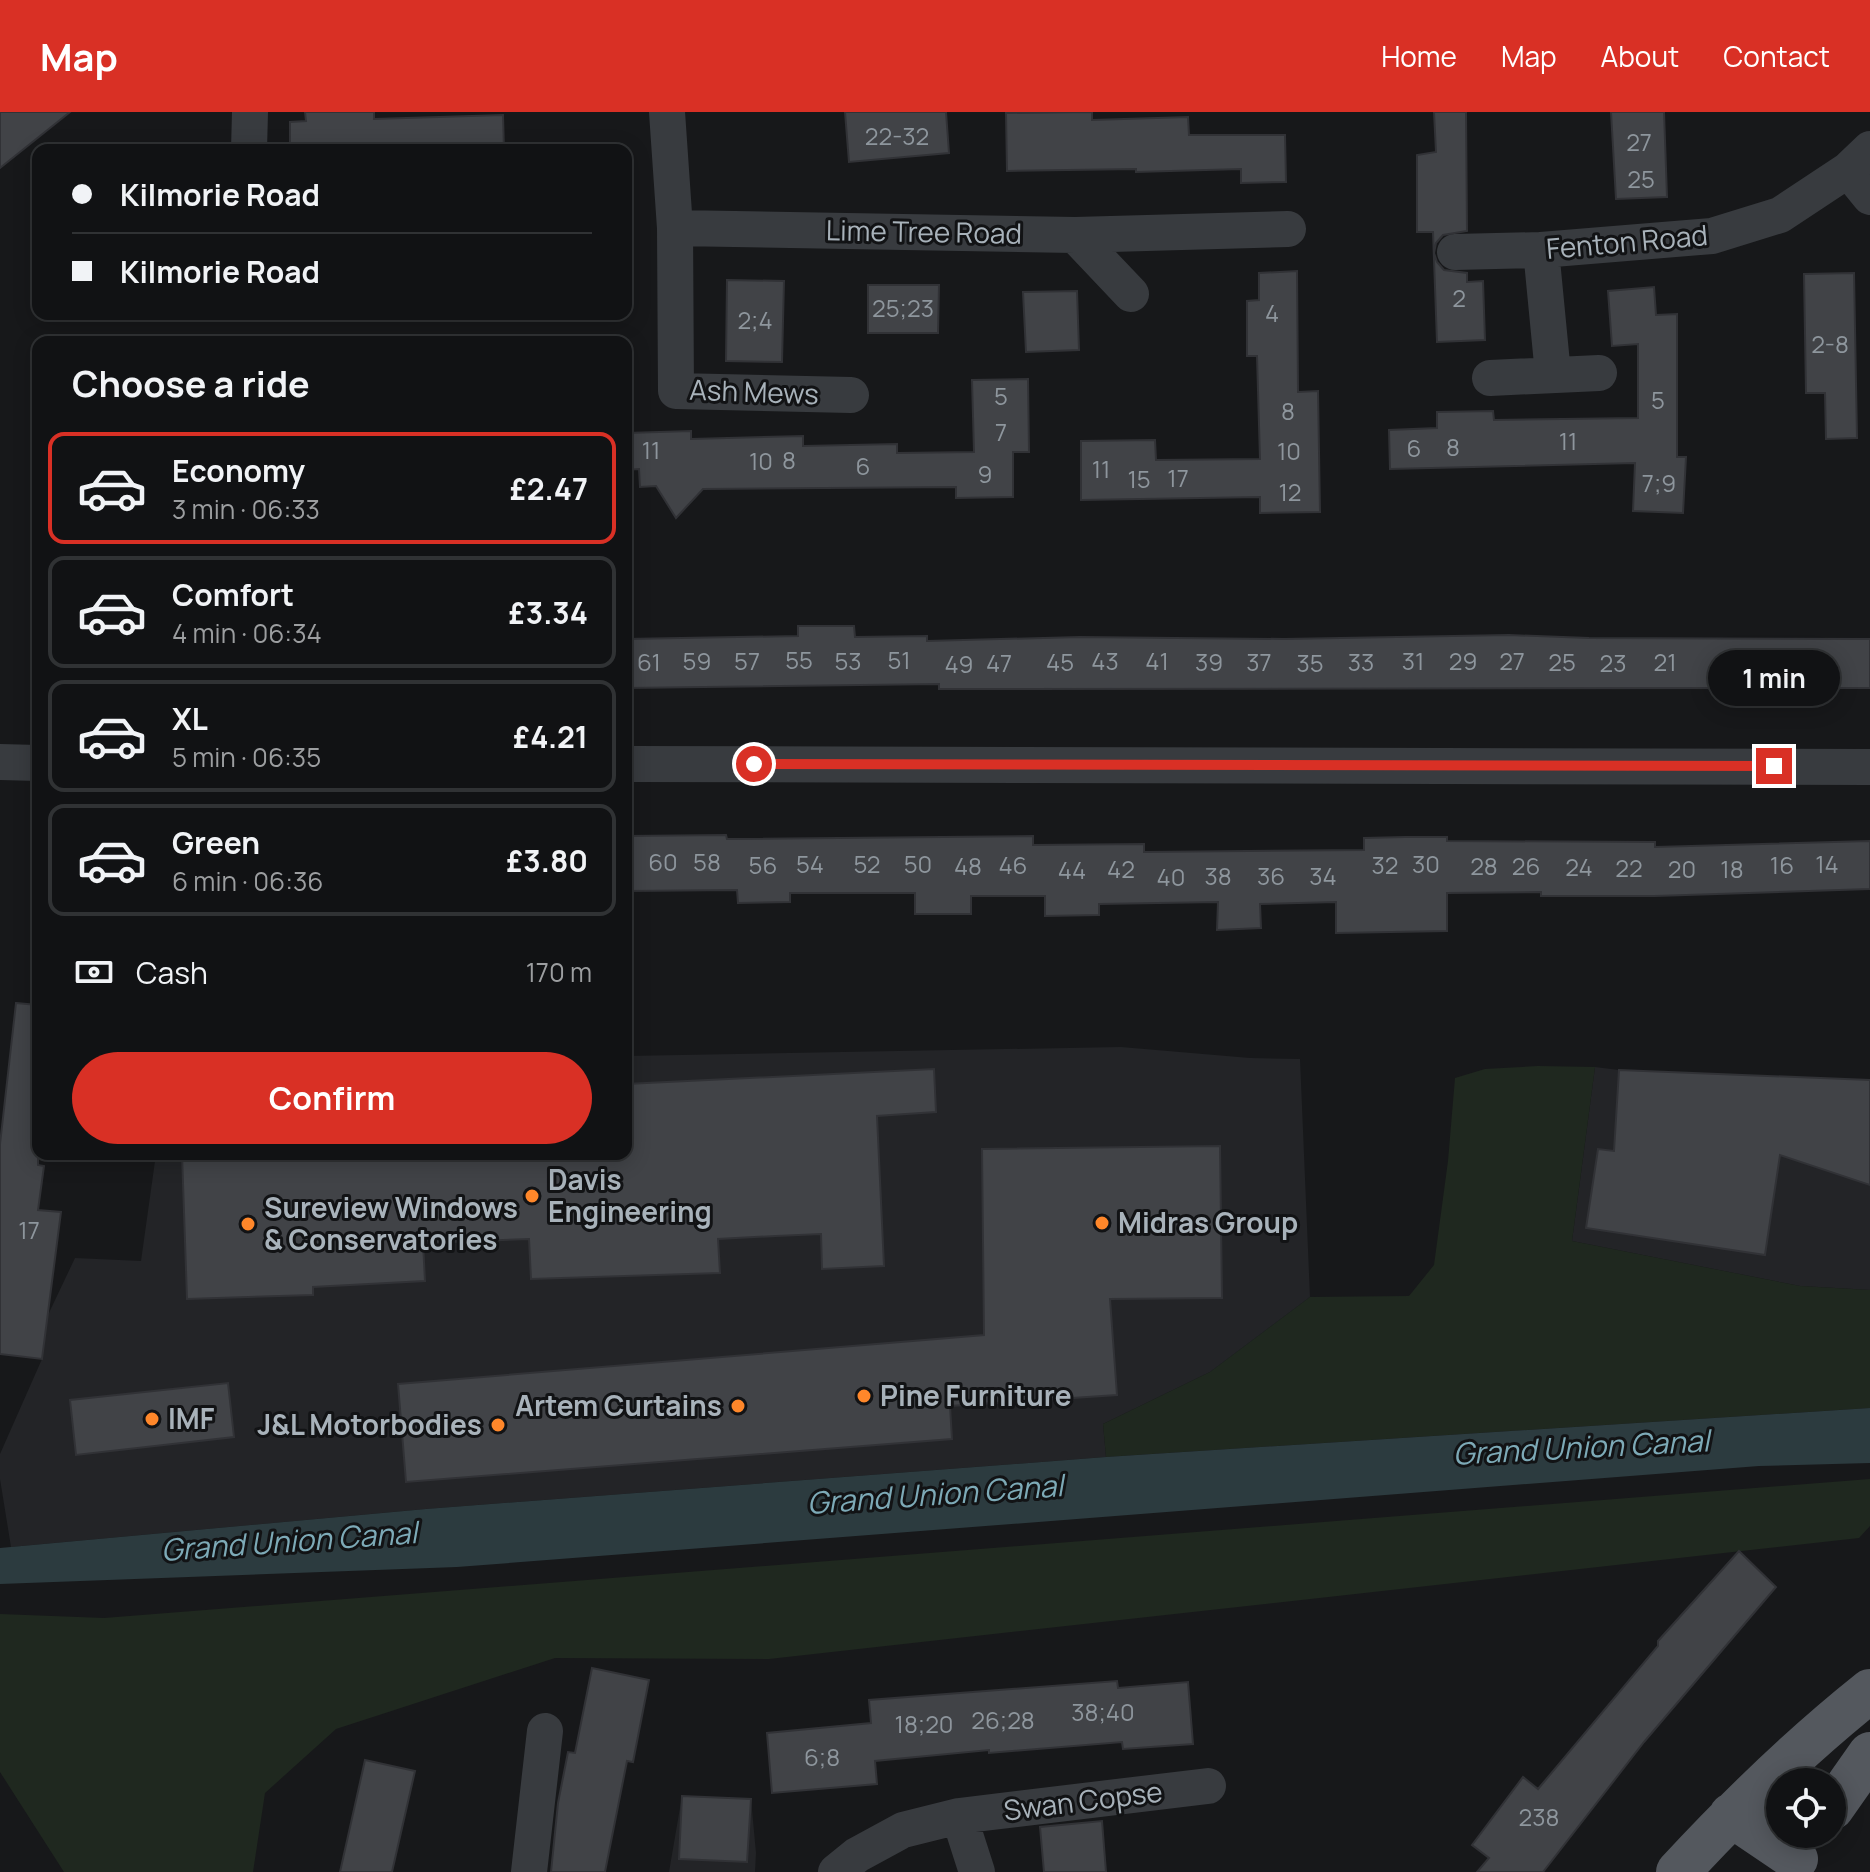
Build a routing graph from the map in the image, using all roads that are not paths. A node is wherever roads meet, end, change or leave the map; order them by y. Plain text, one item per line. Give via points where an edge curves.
1 (250, 112) edge
2 (667, 112) edge
3 (249, 144) edge
4 (1863, 172) edge
5 (675, 228) junction
6 (1288, 229) dead end
7 (1075, 235) junction
8 (1541, 250) junction
9 (1455, 252) dead end
10 (1131, 294) dead end
11 (1599, 373) dead end
12 (1553, 374) junction
13 (1490, 378) dead end
14 (851, 395) dead end
15 (0, 762) edge
16 (32, 763) edge
17 (632, 764) edge
18 (1870, 767) edge
19 (1870, 1691) edge
20 (545, 1731) dead end
21 (1870, 1754) edge
22 (1208, 1786) dead end
23 (1846, 1788) edge
24 (1731, 1815) junction
25 (959, 1816) junction
26 (1799, 1855) edge
27 (529, 1872) edge
28 (836, 1872) edge
29 (977, 1872) edge
30 (1678, 1872) edge

1 - 3 street
2 - 5 street
4 - 8 street, Fenton Road via 1780,215 1712,236
5 - 7 street, Lime Tree Road
5 - 14 street, Ash Mews via 676,391
6 - 7 street, Lime Tree Road
7 - 10 street
8 - 9 street, Fenton Road
8 - 12 street
11 - 12 street
12 - 13 street
15 - 16 street
17 - 18 street
19 - 24 main road
20 - 27 street
21 - 23 main road
22 - 25 street, Swan Copse
24 - 26 main road
24 - 30 main road
25 - 28 street, Swan Copse via 903,1830
25 - 29 street, Swan Copse

